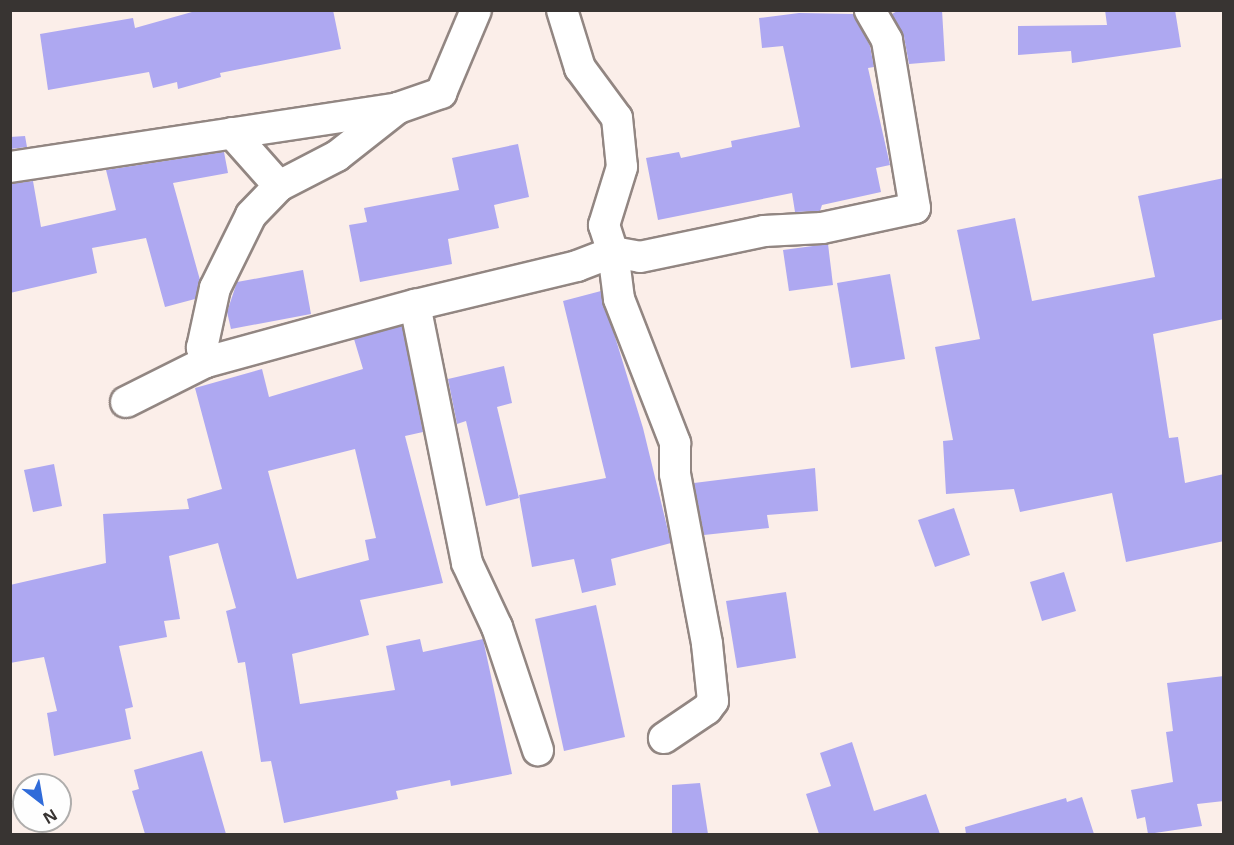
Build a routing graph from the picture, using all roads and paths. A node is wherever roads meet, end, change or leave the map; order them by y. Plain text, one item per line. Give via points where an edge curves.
1 (476, 10) edge
2 (562, 10) edge
3 (870, 10) edge
4 (398, 108) junction
5 (232, 133) junction
6 (10, 167) edge
7 (279, 186) junction
8 (613, 252) junction
9 (415, 305) junction
10 (206, 362) junction
11 (126, 402) dead end
12 (664, 738) dead end
13 (538, 750) dead end

1 - 4 street via 441,93
2 - 8 street via 580,68 617,118 622,167 604,225
3 - 8 street via 887,39 915,208 822,228 764,231 640,257
4 - 5 street
4 - 7 street via 337,156
5 - 6 street
5 - 7 street
7 - 10 street via 251,215 215,288 202,348
8 - 9 street via 577,266
8 - 12 street via 619,299 675,443 675,474 692,544 713,701
9 - 10 street
9 - 13 street via 466,563 496,627
10 - 11 street

